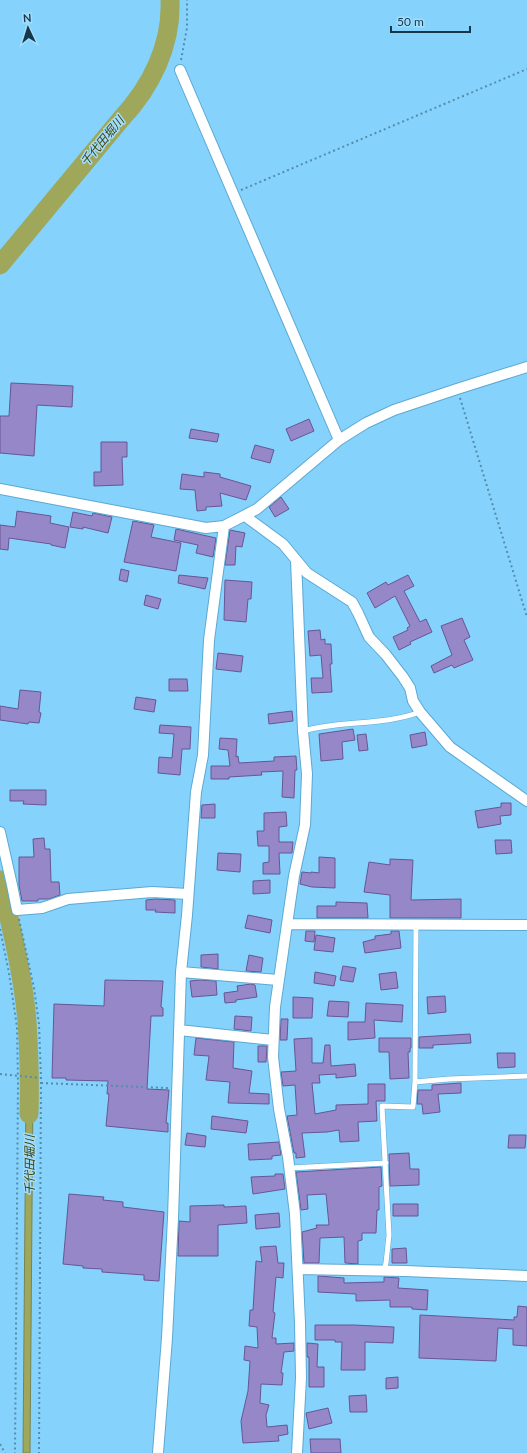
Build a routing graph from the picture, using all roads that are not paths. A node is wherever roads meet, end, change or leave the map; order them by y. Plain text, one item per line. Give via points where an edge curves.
1 (180, 70) road end
2 (527, 367) edge
3 (338, 440) junction
4 (0, 489) edge
5 (245, 516) junction
6 (224, 526) junction
7 (296, 560) junction
8 (420, 712) junction
9 (303, 731) junction
10 (527, 801) edge
11 (0, 832) edge
12 (188, 894) junction
13 (287, 924) junction
14 (416, 925) junction
15 (527, 925) edge
16 (181, 972) junction
17 (278, 980) junction
18 (179, 1030) junction
19 (273, 1040) junction
20 (527, 1076) edge
21 (415, 1082) junction
22 (386, 1163) junction
23 (289, 1168) junction
24 (298, 1269) junction
25 (384, 1270) junction
26 (527, 1276) edge
27 (158, 1453) edge
28 (297, 1453) edge

1 - 3 street
2 - 3 street via 394,410
3 - 5 street via 257,509
4 - 6 street via 206,528
5 - 6 street
5 - 7 street via 283,544
6 - 12 street via 209,640 203,755 196,792
7 - 8 street via 307,573 352,602 369,637 403,676
7 - 9 street
8 - 9 lane via 404,718
8 - 10 street via 450,747
9 - 13 street via 308,774 305,825
11 - 12 street via 17,910 42,908 68,899 152,892
12 - 16 street
13 - 14 street
13 - 17 street
14 - 15 street
14 - 21 lane
16 - 17 street
16 - 18 street
17 - 19 street
18 - 19 street
18 - 27 street via 167,1338
19 - 23 street via 279,1109
20 - 21 lane
21 - 22 lane via 413,1106 382,1106
22 - 23 lane
22 - 25 lane via 389,1235
23 - 24 street
24 - 25 street
24 - 28 street via 301,1378
25 - 26 street

